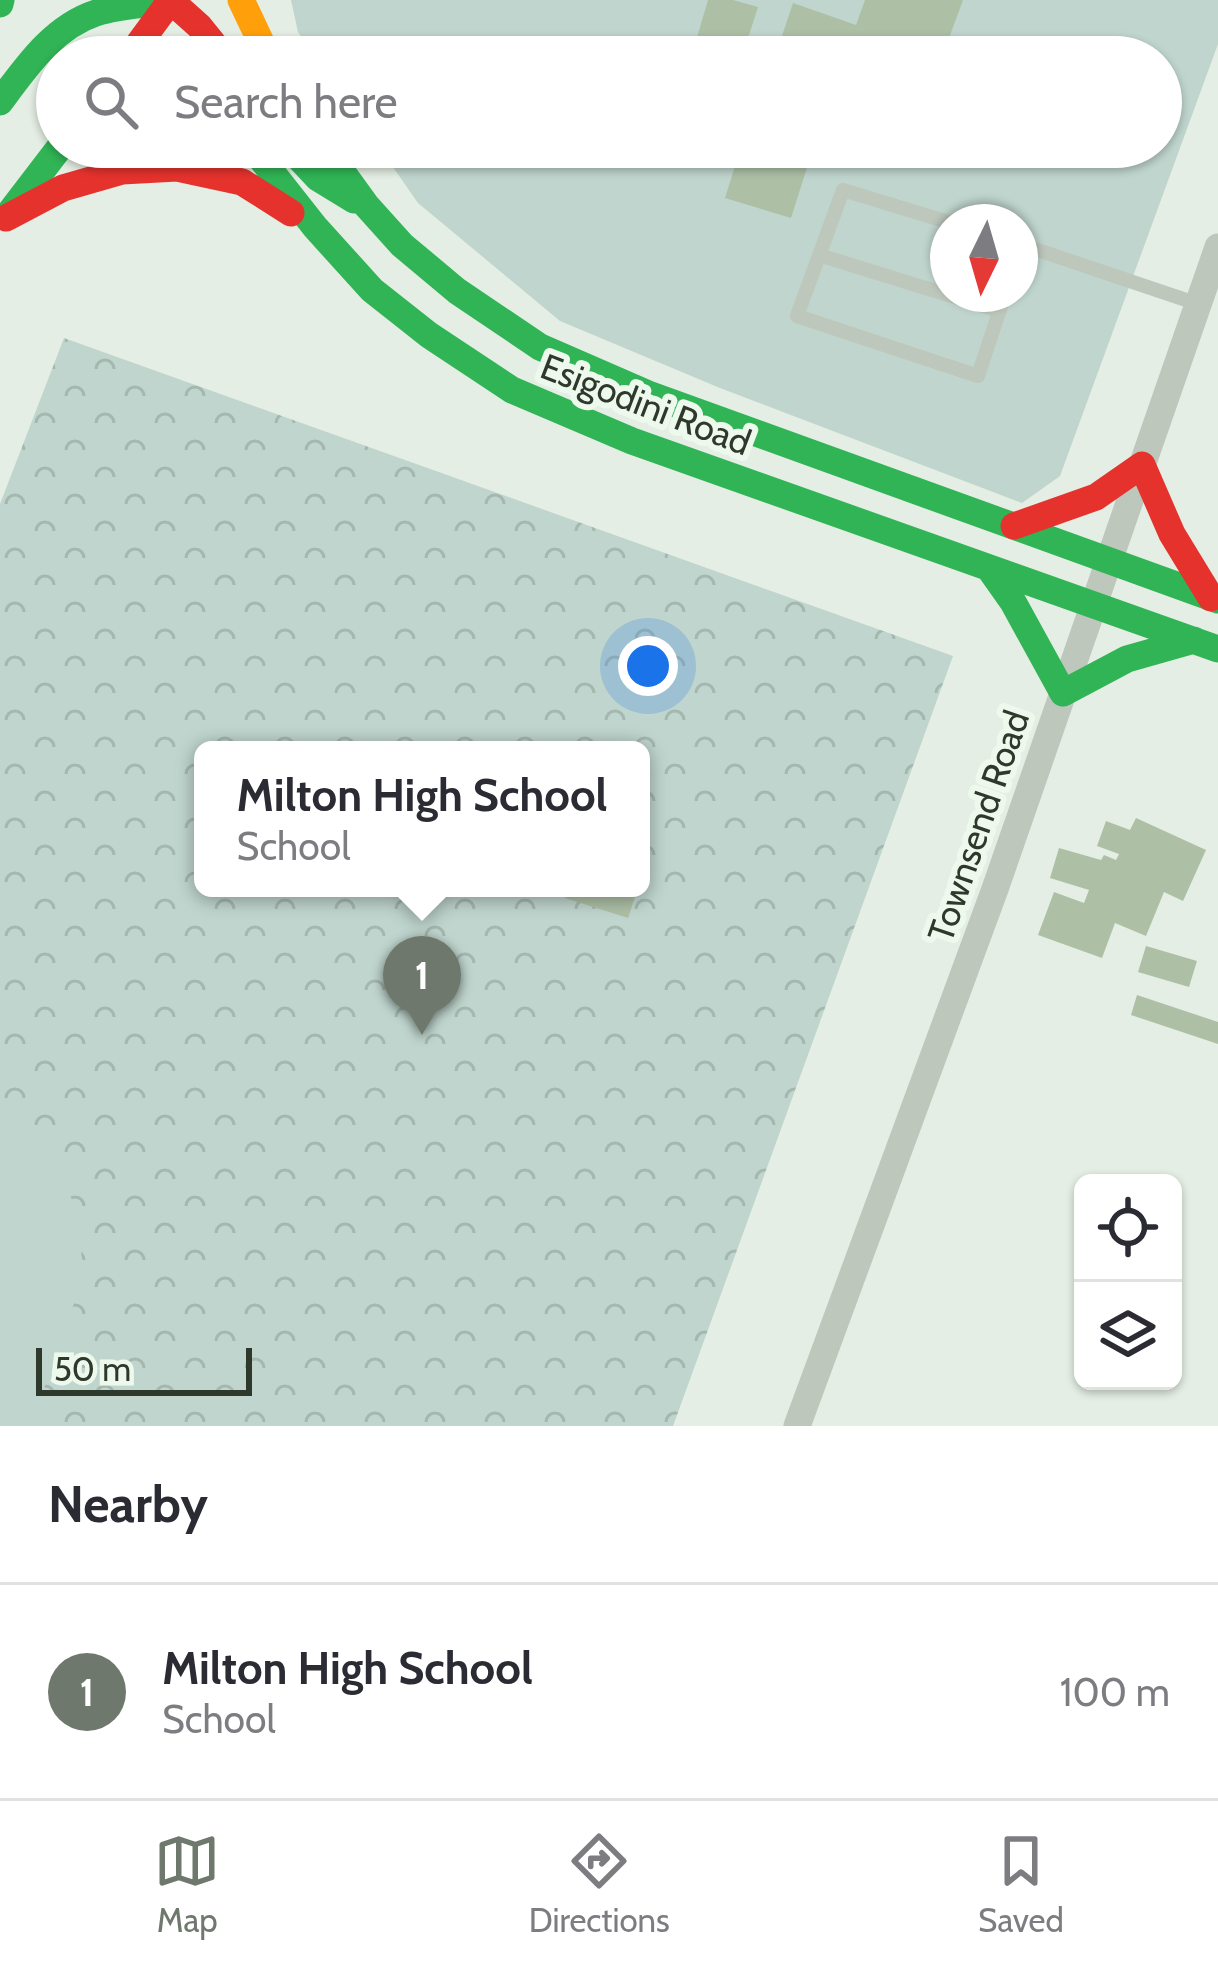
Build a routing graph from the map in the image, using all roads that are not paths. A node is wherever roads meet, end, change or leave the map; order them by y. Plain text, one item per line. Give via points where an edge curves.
1 (171, 0) edge
2 (241, 0) edge
3 (57, 36) edge
4 (144, 36) edge
5 (191, 36) edge
6 (207, 36) edge
7 (258, 36) edge
8 (36, 55) edge
9 (0, 102) edge
10 (44, 168) edge
11 (269, 168) edge
12 (305, 168) edge
13 (339, 168) edge
14 (366, 205) junction
15 (930, 217) edge
16 (3, 222) edge
17 (315, 227) junction
18 (1218, 248) edge
19 (1038, 252) edge
20 (819, 255) junction
21 (930, 289) edge
22 (1198, 304) junction
23 (999, 312) edge
24 (1142, 465) junction
25 (1014, 526) junction
26 (1109, 560) junction
27 (989, 568) junction
28 (1214, 599) edge
29 (1093, 605) junction
30 (1206, 645) edge
31 (1063, 693) junction
32 (796, 1426) edge

1 - 3 main road via 95,13
1 - 4 main road
1 - 5 main road
1 - 6 main road
2 - 7 main road
8 - 9 main road
10 - 16 main road
11 - 17 main road, Esigodini Road
12 - 14 main road
13 - 14 main road, Esigodini Road
14 - 25 main road, Esigodini Road via 457,291 540,347
15 - 20 lane via 843,190
16 - 17 main road via 63,188 122,171 177,168 242,182
17 - 27 main road, Esigodini Road via 372,290 512,391
18 - 22 street, Townsend Road
19 - 22 lane
20 - 21 lane
20 - 23 lane via 797,316 978,376
22 - 24 street, Townsend Road
24 - 25 main road via 1096,497
24 - 26 street, Townsend Road
24 - 28 main road via 1185,561
25 - 26 main road, Esigodini Road
26 - 28 main road, Esigodini Road
26 - 29 street, Townsend Road
27 - 29 main road, Esigodini Road
27 - 31 main road
29 - 30 main road, Esigodini Road
29 - 31 street, Townsend Road
30 - 31 main road via 1127,658
31 - 32 street, Townsend Road

